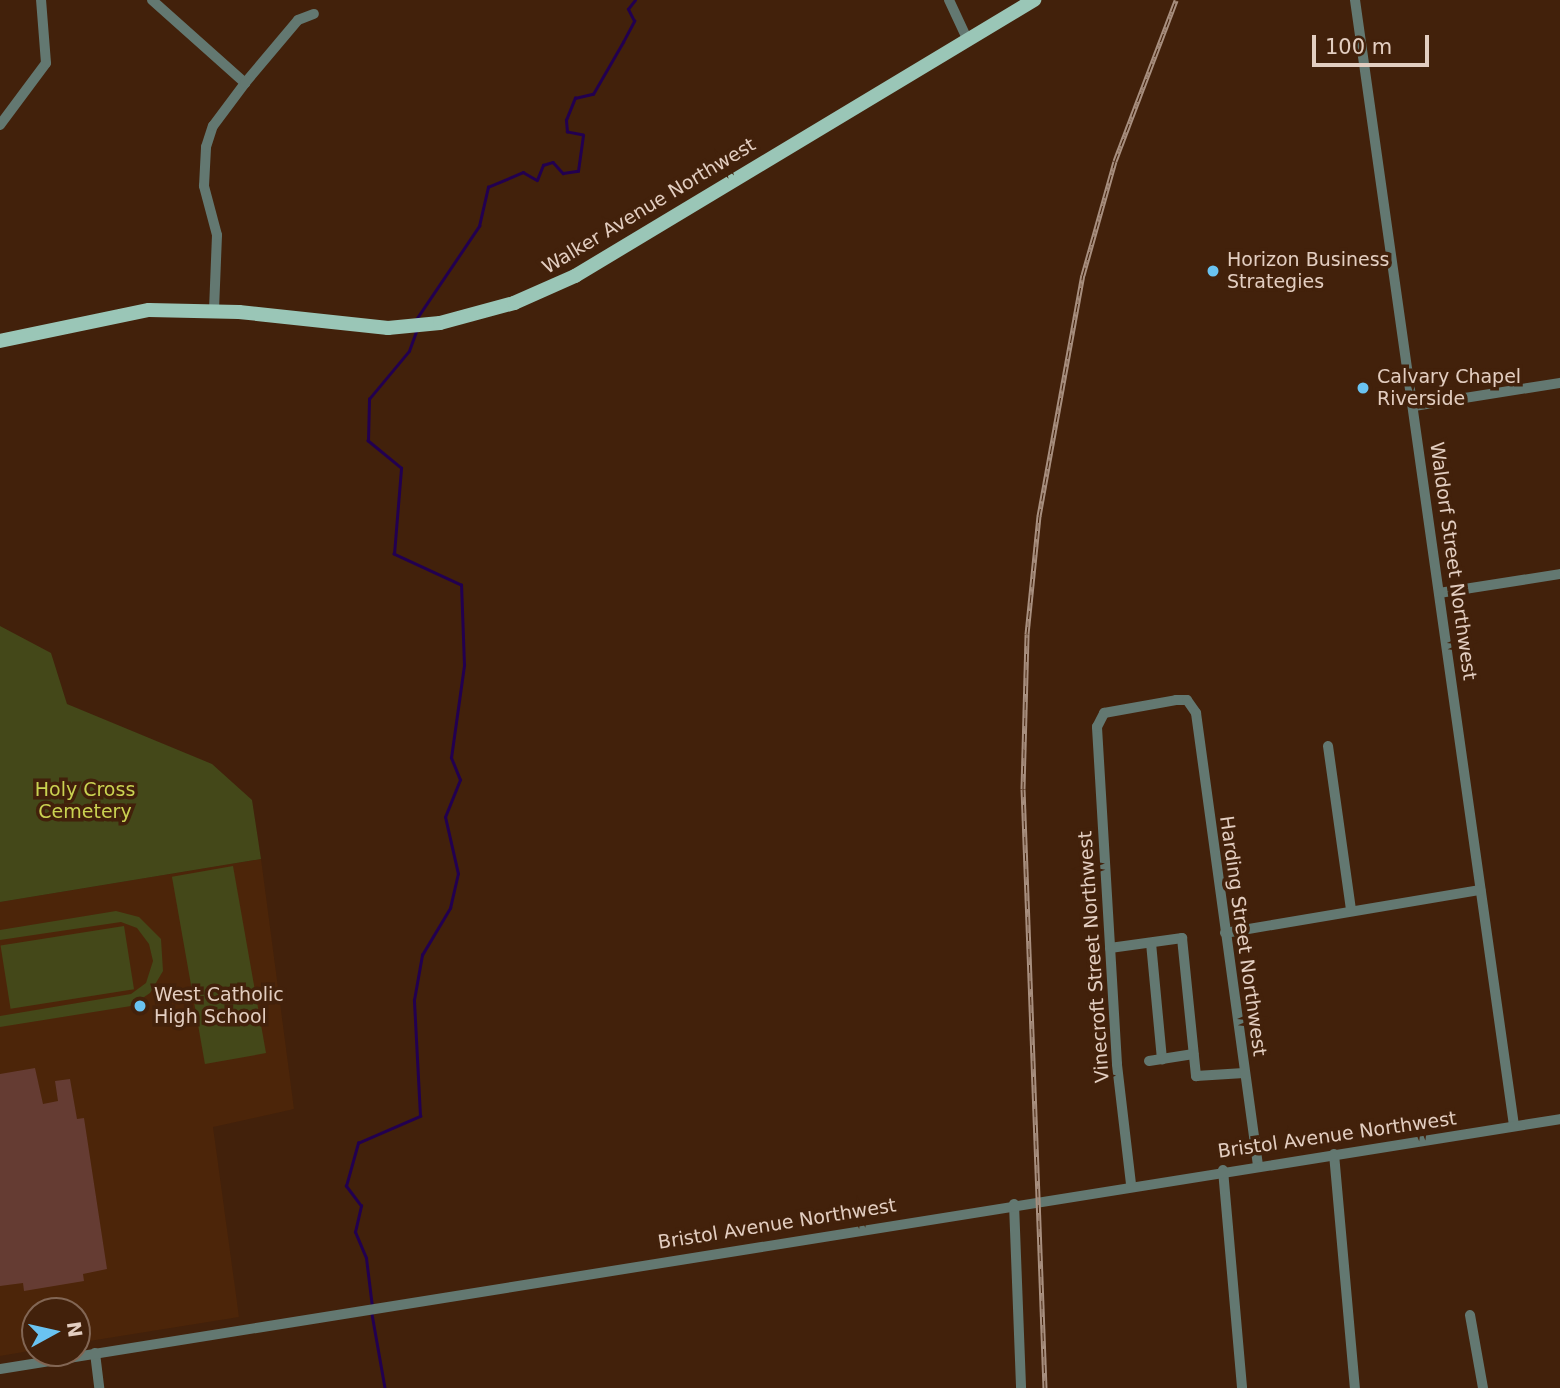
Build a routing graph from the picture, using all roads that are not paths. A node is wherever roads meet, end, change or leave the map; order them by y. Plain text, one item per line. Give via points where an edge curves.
1 (41, 0) edge
2 (152, 0) edge
3 (949, 0) edge
4 (1034, 0) edge
5 (1355, 0) edge
6 (314, 14) dead end
7 (966, 36) junction
8 (245, 83) junction
9 (0, 125) edge
10 (214, 310) junction
11 (0, 341) edge
12 (1560, 383) edge
13 (1414, 406) junction
14 (1560, 574) edge
15 (1439, 593) junction
16 (1196, 713) joint
17 (1328, 746) dead end
18 (1480, 890) junction
19 (1351, 910) junction
20 (1225, 933) junction
21 (1152, 943) junction
22 (1110, 948) junction
23 (1193, 1054) junction
24 (1162, 1059) junction
25 (1149, 1061) dead end
26 (1244, 1073) junction
27 (1560, 1119) edge
28 (1514, 1126) junction
29 (1334, 1154) junction
30 (1258, 1164) junction
31 (1223, 1170) junction
32 (1131, 1184) junction
33 (1014, 1204) junction
34 (1470, 1315) dead end
35 (95, 1353) junction
36 (0, 1369) edge
37 (99, 1388) edge
38 (1021, 1388) edge
39 (1242, 1388) edge
40 (1355, 1388) edge
41 (1483, 1388) edge

1 - 9 street via 46,63
2 - 8 street
3 - 7 street
4 - 7 main road, Walker Avenue Northwest
5 - 13 street, Waldorf Street Northwest
6 - 8 street via 298,20
7 - 10 main road, Walker Avenue Northwest via 575,276 514,303 406,327 329,326
8 - 10 street via 213,126 206,147 204,186 217,235
10 - 11 main road, Walker Avenue Northwest via 112,314
12 - 13 street
13 - 15 street, Waldorf Street Northwest
14 - 15 street
15 - 18 street, Waldorf Street Northwest
16 - 20 street, Harding Street Northwest
16 - 22 street, Vinecroft Street Northwest via 1187,700 1176,700 1104,713 1097,727
17 - 19 street
18 - 19 street
18 - 28 street, Waldorf Street Northwest
19 - 20 street
20 - 26 street, Harding Street Northwest
21 - 22 street
21 - 23 street via 1182,938
21 - 24 street
22 - 32 street, Vinecroft Street Northwest
23 - 24 street
23 - 26 street via 1196,1076
24 - 25 street
26 - 30 street, Harding Street Northwest
27 - 28 street, Bristol Avenue Northwest
28 - 29 street, Bristol Avenue Northwest
29 - 30 street, Bristol Avenue Northwest
29 - 40 street
30 - 31 street, Bristol Avenue Northwest
31 - 32 street, Bristol Avenue Northwest
31 - 39 street
32 - 33 street, Bristol Avenue Northwest
33 - 35 street, Bristol Avenue Northwest
33 - 38 street
34 - 41 street
35 - 36 street, Bristol Avenue Northwest
35 - 37 street

